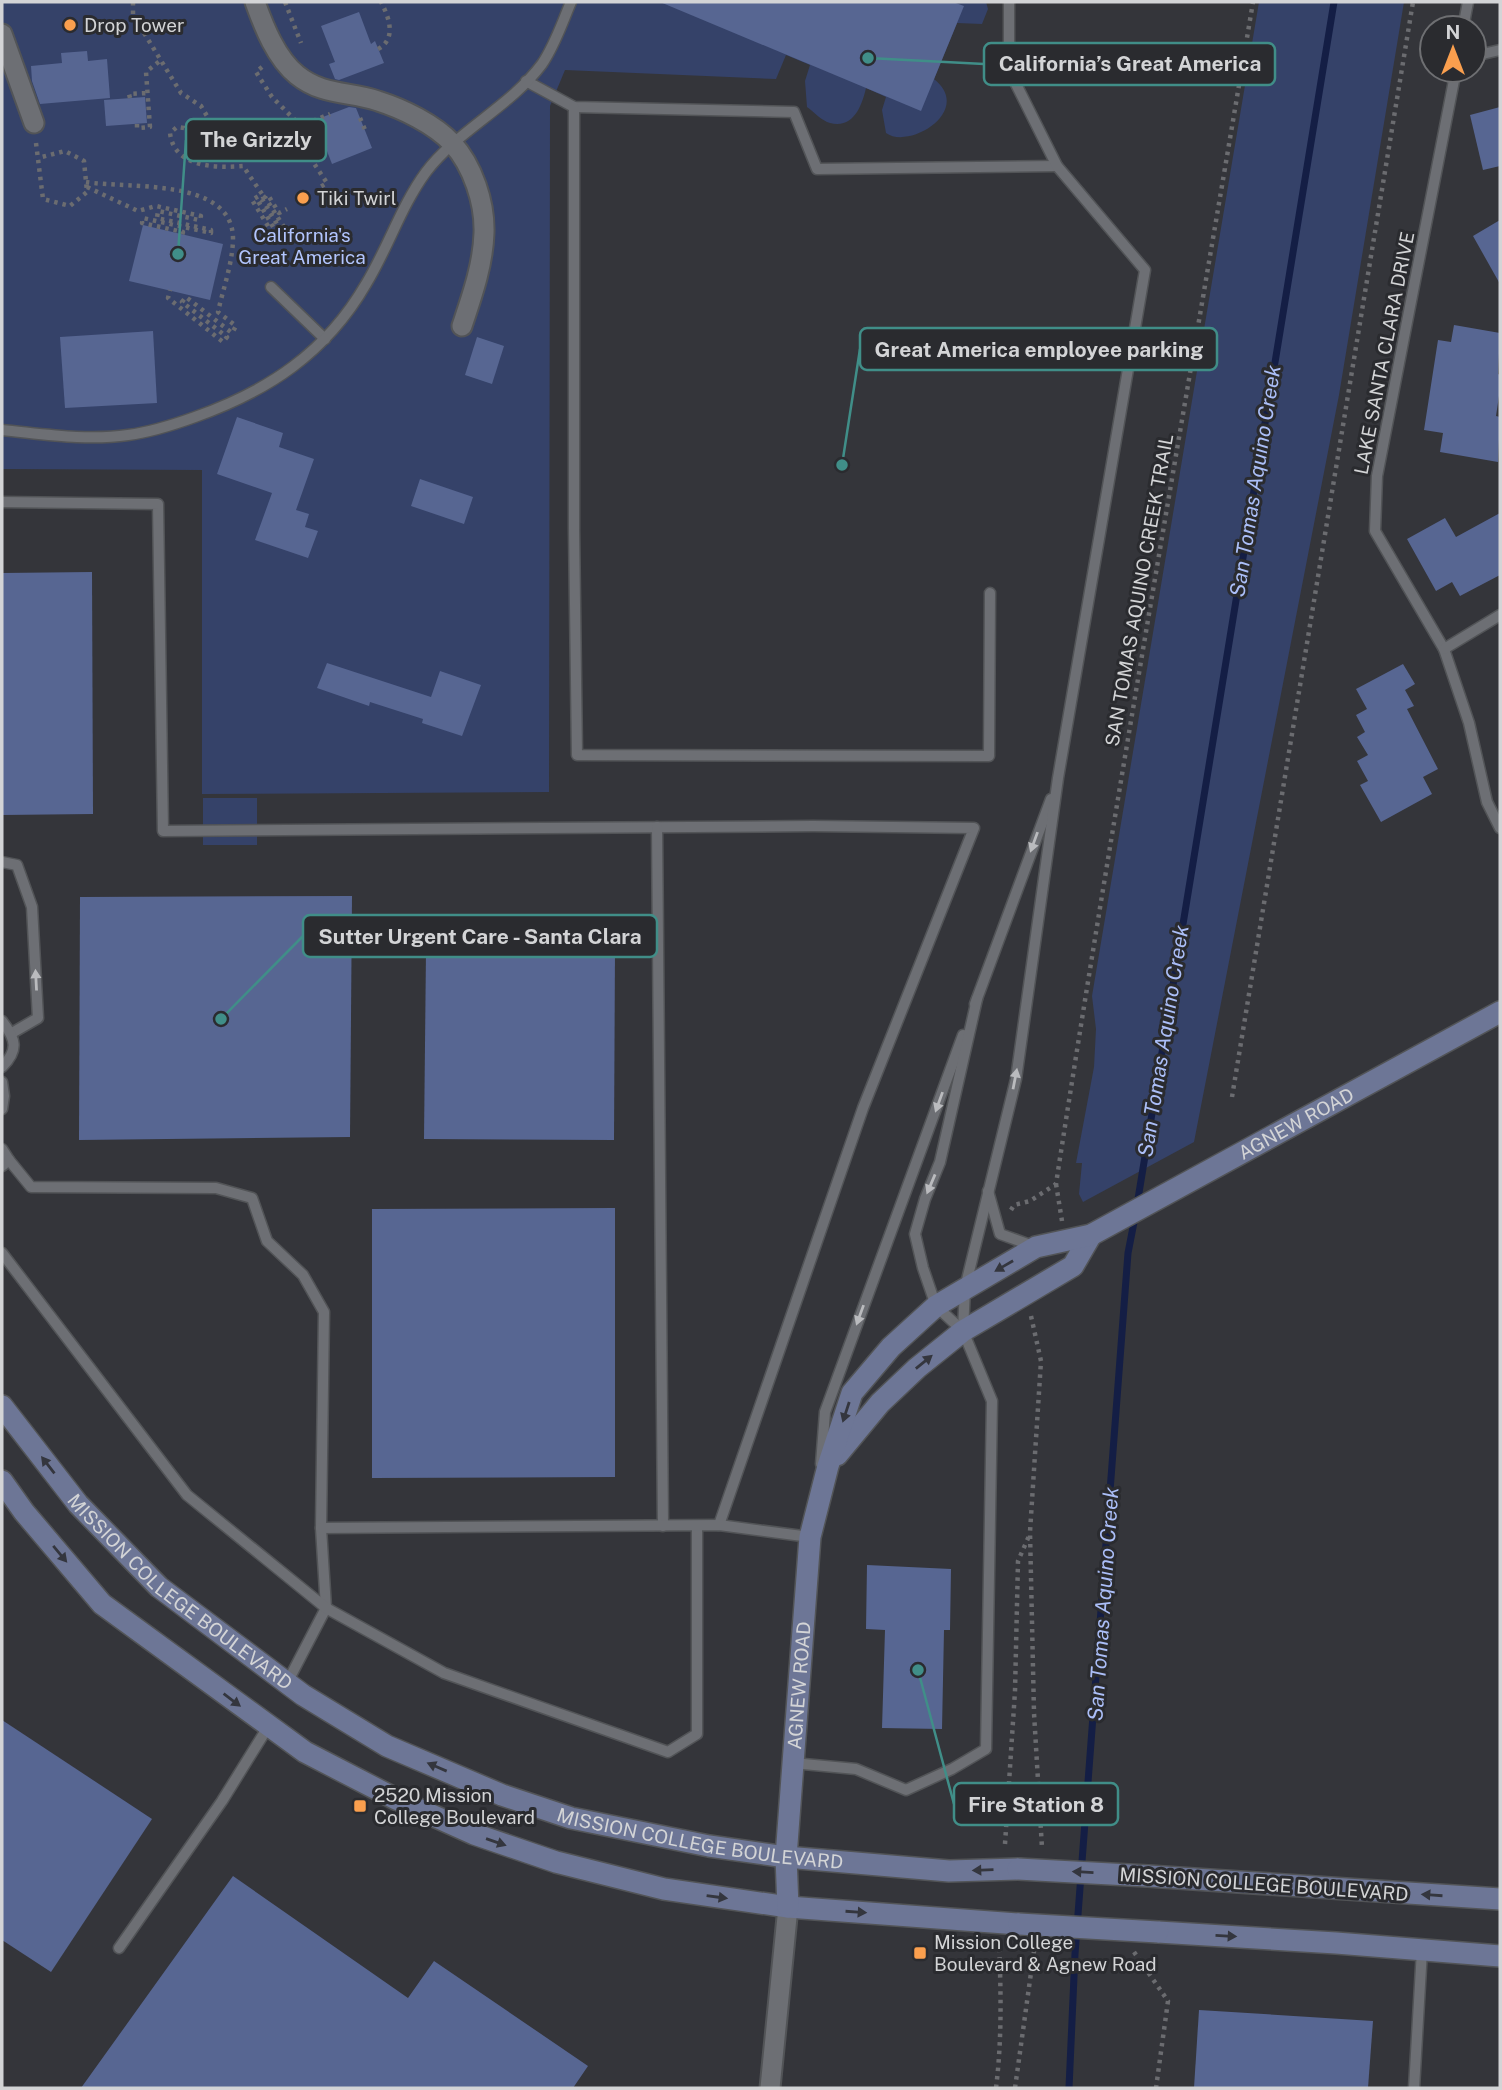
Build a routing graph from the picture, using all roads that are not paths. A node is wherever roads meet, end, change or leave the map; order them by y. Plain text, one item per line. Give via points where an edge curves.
1 (255, 2) edge
2 (571, 2) edge
3 (1009, 2) edge
4 (2, 34) edge
5 (526, 82) junction
6 (1453, 84) edge
7 (573, 107) junction
8 (34, 123) dead end
9 (453, 145) junction
10 (1057, 166) junction
11 (271, 287) dead end
12 (462, 326) dead end
13 (325, 339) junction
14 (2, 430) edge
15 (2, 502) edge
16 (990, 593) dead end
17 (1500, 615) edge
18 (1444, 649) junction
19 (1058, 778) junction
20 (657, 827) junction
21 (1500, 828) edge
22 (2, 862) edge
23 (976, 999) junction
24 (1500, 1012) edge
25 (2, 1021) edge
26 (12, 1033) junction
27 (2, 1067) edge
28 (2, 1082) edge
29 (2, 1109) edge
30 (2, 1149) edge
31 (6, 1163) edge
32 (987, 1190) junction
33 (1091, 1235) junction
34 (1036, 1247) junction
35 (2, 1253) edge
36 (965, 1288) junction
37 (936, 1306) junction
38 (963, 1331) junction
39 (2, 1406) edge
40 (828, 1466) junction
41 (2, 1482) edge
42 (818, 1502) junction
43 (719, 1525) junction
44 (663, 1526) junction
45 (697, 1526) junction
46 (321, 1528) junction
47 (810, 1537) junction
48 (326, 1608) junction
49 (286, 1683) junction
50 (268, 1727) junction
51 (793, 1763) junction
52 (786, 1857) junction
53 (1500, 1899) edge
54 (788, 1907) junction
55 (119, 1948) dead end
56 (1422, 1950) junction
57 (1500, 1956) edge
58 (770, 2088) edge
59 (1414, 2088) edge

1 - 9 street via 280,56 295,74 326,90 382,102 414,117
2 - 5 lane via 555,41
3 - 10 lane via 1009,70
4 - 8 street
5 - 7 lane
5 - 9 lane
6 - 18 lane, LAKE SANTA CLARA DRIVE via 1377,476 1375,530
7 - 10 lane via 794,112 817,169
7 - 16 lane via 577,755 989,756
9 - 12 street via 481,200 484,231 476,284
9 - 13 lane via 425,174 366,285
10 - 19 lane via 1145,270
11 - 13 lane
13 - 14 lane via 282,377 230,405 164,428 80,438
15 - 20 lane via 158,504 163,831
17 - 18 lane
18 - 21 lane, LAKE SANTA CLARA DRIVE via 1469,723 1487,802
19 -> 23 lane
32 -> 19 lane via 1016,1079
20 - 43 lane via 974,828 863,1108
20 - 44 lane
26 -> 22 lane via 38,1018 32,906 17,865
23 -> 37 lane via 940,1162 915,1234
23 -> 42 lane via 825,1412
24 - 33 main road, AGNEW ROAD
25 - 26 lane
26 - 27 lane via 14,1049
28 - 29 lane
30 - 31 lane
31 - 46 lane via 31,1187 216,1188 252,1198 267,1241 303,1275 324,1312
32 - 34 lane via 1000,1234
32 - 36 lane
33 - 34 main road, AGNEW ROAD
33 - 38 main road, AGNEW ROAD via 1073,1266
34 -> 36 main road, AGNEW ROAD
35 - 48 lane via 187,1495
36 - 37 main road, AGNEW ROAD
36 - 38 lane
37 - 38 lane
37 -> 40 main road, AGNEW ROAD via 891,1346 852,1393
40 -> 38 main road, AGNEW ROAD via 880,1403
38 - 51 lane via 992,1401 986,1749 906,1790 856,1769
49 -> 39 main road, MISSION COLLEGE BOULEVARD via 159,1587 78,1504
40 - 42 main road, AGNEW ROAD
41 -> 50 main road via 102,1604
42 - 47 main road, AGNEW ROAD
43 - 45 lane
43 - 47 lane
44 - 45 lane
44 - 46 lane
45 - 48 lane via 697,1734 668,1752 444,1673
46 - 48 lane
47 - 51 main road, AGNEW ROAD
48 - 49 lane
52 -> 49 main road, MISSION COLLEGE BOULEVARD via 570,1818 502,1795 387,1746
50 -> 54 main road via 305,1752 474,1834 556,1862 664,1889
50 - 55 lane
51 - 52 main road, AGNEW ROAD
53 -> 52 main road, MISSION COLLEGE BOULEVARD, bridge via 1018,1868 949,1871
52 - 54 main road, AGNEW ROAD
54 -> 56 main road, bridge via 1027,1929 1132,1930
54 - 58 street
56 - 57 main road
56 - 59 lane

